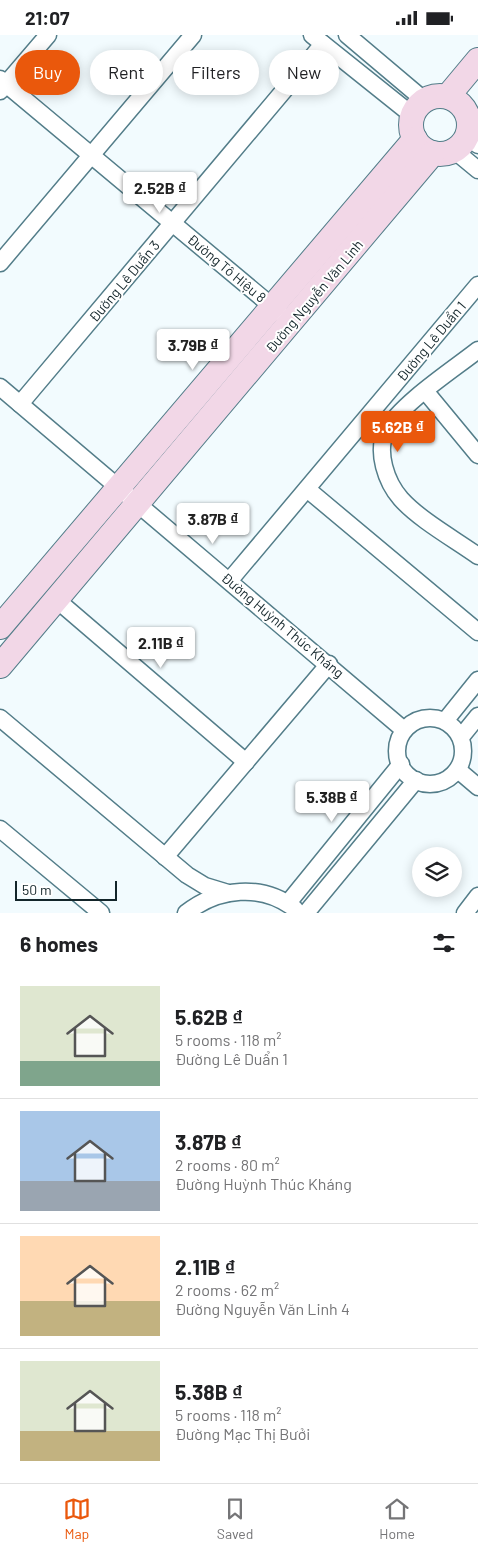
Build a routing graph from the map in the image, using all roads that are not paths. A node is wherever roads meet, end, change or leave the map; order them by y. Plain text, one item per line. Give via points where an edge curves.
1 (48, 35) edge
2 (193, 35) edge
3 (347, 35) edge
4 (318, 39) edge
5 (478, 60) edge
6 (2, 85) edge
7 (448, 96) junction
8 (472, 105) edge
9 (418, 108) junction
10 (449, 145) edge
11 (91, 155) junction
12 (478, 170) edge
13 (172, 223) junction
14 (0, 263) edge
15 (478, 285) edge
16 (272, 306) junction
17 (292, 323) junction
18 (478, 350) edge
19 (0, 387) edge
20 (426, 392) junction
21 (20, 404) junction
22 (478, 455) edge
23 (120, 487) junction
24 (307, 489) junction
25 (140, 503) junction
26 (478, 556) edge
27 (230, 580) junction
28 (56, 600) junction
29 (0, 627) edge
30 (478, 632) edge
31 (329, 664) junction
32 (0, 666) edge
33 (478, 680) edge
34 (478, 716) edge
35 (0, 718) edge
36 (445, 721) junction
37 (404, 730) junction
38 (460, 737) junction
39 (246, 762) junction
40 (400, 764) junction
41 (458, 769) junction
42 (416, 780) junction
43 (478, 787) edge
44 (0, 829) edge
45 (165, 857) junction
46 (228, 893) junction
47 (478, 897) edge
48 (288, 903) junction
49 (101, 913) edge
50 (186, 913) edge
51 (301, 913) edge
52 (306, 913) edge
53 (465, 913) edge

1 - 6 street
2 - 11 street
3 - 9 street
4 - 9 street
4 - 13 street, Đường Lê Duẩn 3
5 - 7 street
6 - 11 street, Đường Tô Hiệu 8
7 - 8 street via 462,105
7 - 9 street via 440,95
8 - 10 street via 470,128
9 - 10 street via 411,123
10 - 12 street
10 - 16 street, Đường Nguyễn Văn Linh
10 - 17 street, Đường Nguyễn Văn Linh
11 - 13 street, Đường Tô Hiệu 8
11 - 14 street
13 - 16 street, Đường Tô Hiệu 8
13 - 21 street, Đường Lê Duẩn 3
15 - 24 street, Đường Lê Duẩn 1
16 - 17 street, Đường Tô Hiệu 8
16 - 23 street, Đường Nguyễn Văn Linh
17 - 25 street, Đường Nguyễn Văn Linh
18 - 20 street
19 - 21 street, Đường Huỳnh Thúc Kháng
20 - 22 street
20 - 26 street via 408,406 386,431 382,443 386,471 402,499
21 - 23 street, Đường Huỳnh Thúc Kháng
23 - 25 street, Đường Huỳnh Thúc Kháng
23 - 29 street, Đường Nguyễn Văn Linh
24 - 27 street, Đường Lê Duẩn 1
24 - 30 street
25 - 27 street, Đường Huỳnh Thúc Kháng
25 - 28 street, Đường Nguyễn Văn Linh
27 - 31 street, Đường Huỳnh Thúc Kháng
28 - 32 street, Đường Nguyễn Văn Linh
28 - 39 street
31 - 37 street, Đường Huỳnh Thúc Kháng
31 - 39 street
33 - 36 street
34 - 38 street
35 - 45 street
36 - 37 street via 423,718
36 - 38 street
37 - 40 street via 397,749
38 - 41 street via 463,748
39 - 45 street
40 - 42 street
40 - 48 street
41 - 42 street via 450,778 440,782 430,784
41 - 43 street
42 - 52 street
44 - 49 street
45 - 46 street via 205,887
46 - 48 street via 263,893
46 - 50 street via 210,898
47 - 53 street
48 - 51 street

